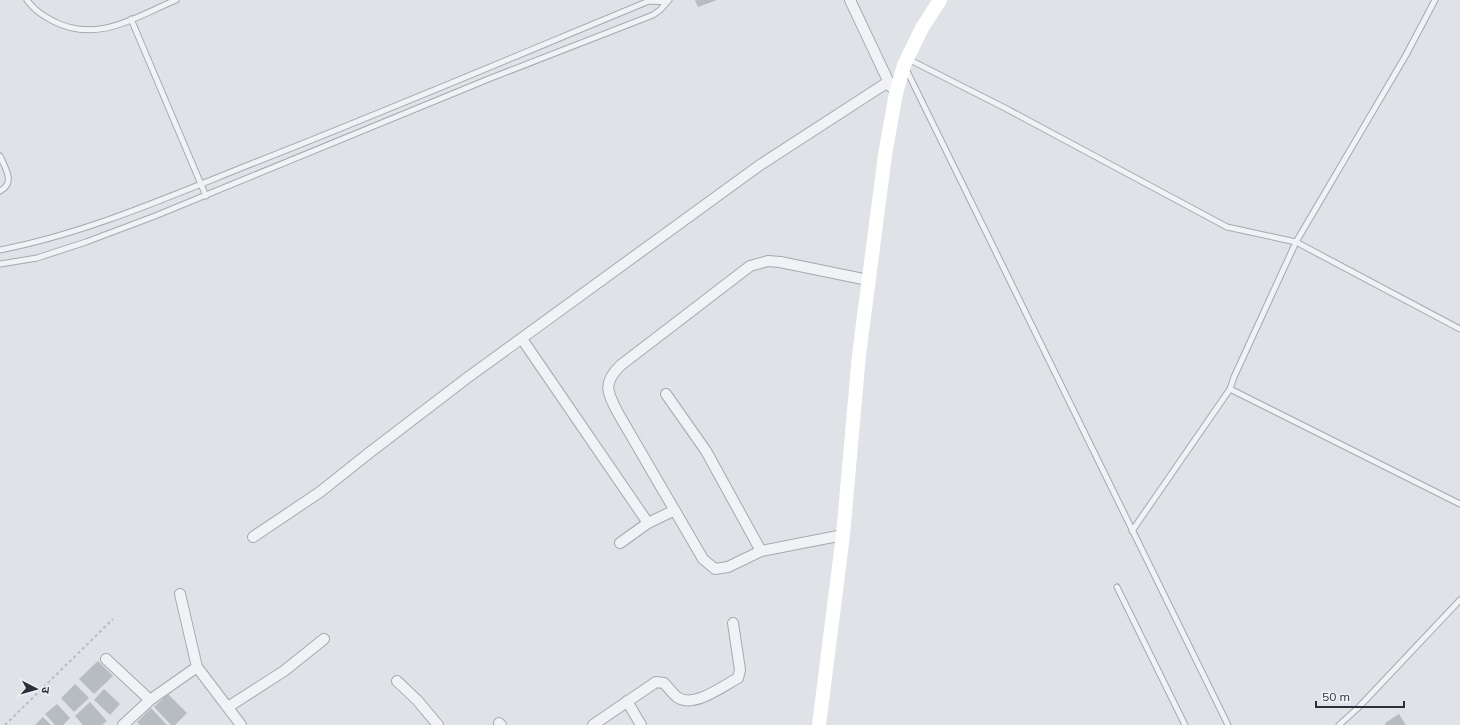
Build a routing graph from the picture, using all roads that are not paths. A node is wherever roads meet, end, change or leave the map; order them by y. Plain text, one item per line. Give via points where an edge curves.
1 (27, 0) edge
2 (176, 0) edge
3 (850, 0) edge
4 (940, 0) edge
5 (1435, 0) edge
6 (668, 1) edge
7 (131, 19) junction
8 (906, 62) junction
9 (892, 88) junction
10 (0, 156) edge
11 (202, 184) junction
12 (0, 191) edge
13 (206, 196) junction
14 (1296, 242) junction
15 (0, 250) edge
16 (0, 264) edge
17 (868, 280) junction
18 (1460, 330) edge
19 (522, 338) junction
20 (1230, 389) junction
21 (666, 394) dead end
22 (1460, 504) edge
23 (673, 511) junction
24 (648, 523) junction
25 (1132, 531) junction
26 (843, 535) junction
27 (253, 536) dead end
28 (620, 543) dead end
29 (761, 551) junction
30 (1117, 587) dead end
31 (180, 594) dead end
32 (1460, 600) edge
33 (733, 623) dead end
34 (324, 639) dead end
35 (106, 659) dead end
36 (198, 667) junction
37 (397, 681) dead end
38 (150, 700) junction
39 (627, 701) junction
40 (228, 707) junction
41 (123, 725) edge
42 (241, 725) edge
43 (438, 725) edge
44 (592, 725) edge
45 (641, 725) edge
46 (819, 725) edge
47 (1185, 725) edge
48 (1228, 725) edge
49 (1339, 725) edge

1 - 7 lane via 41,14 74,30 98,30
2 - 7 lane
3 - 9 street
4 - 8 main road via 922,28
5 - 14 lane via 1406,56
6 - 11 lane via 649,1
6 - 13 lane via 652,15 491,78
7 - 11 lane
8 - 9 main road
8 - 14 lane via 1005,108 1227,227
8 - 25 lane
9 - 17 main road
9 - 19 street via 784,148
10 - 12 lane via 9,181 8,186
11 - 13 lane
11 - 15 lane via 90,227 34,244
13 - 16 lane via 86,242 37,258
14 - 18 lane
14 - 20 lane
17 - 23 street via 780,262 768,261 750,266 610,375 610,398
17 - 26 main road
19 - 24 street
19 - 27 street via 369,452 320,492
20 - 22 lane
20 - 25 lane
21 - 29 street via 706,451
23 - 24 street
23 - 29 street via 703,558 715,570 728,567
24 - 28 street
25 - 48 lane
26 - 29 street
26 - 46 main road
30 - 47 lane
31 - 36 street
32 - 49 lane
33 - 39 street via 740,670 738,678 694,700 681,699 660,681
34 - 40 street via 284,671
35 - 38 street
36 - 38 street
36 - 40 street
37 - 43 street
38 - 41 street
39 - 44 street
39 - 45 street
40 - 42 street

